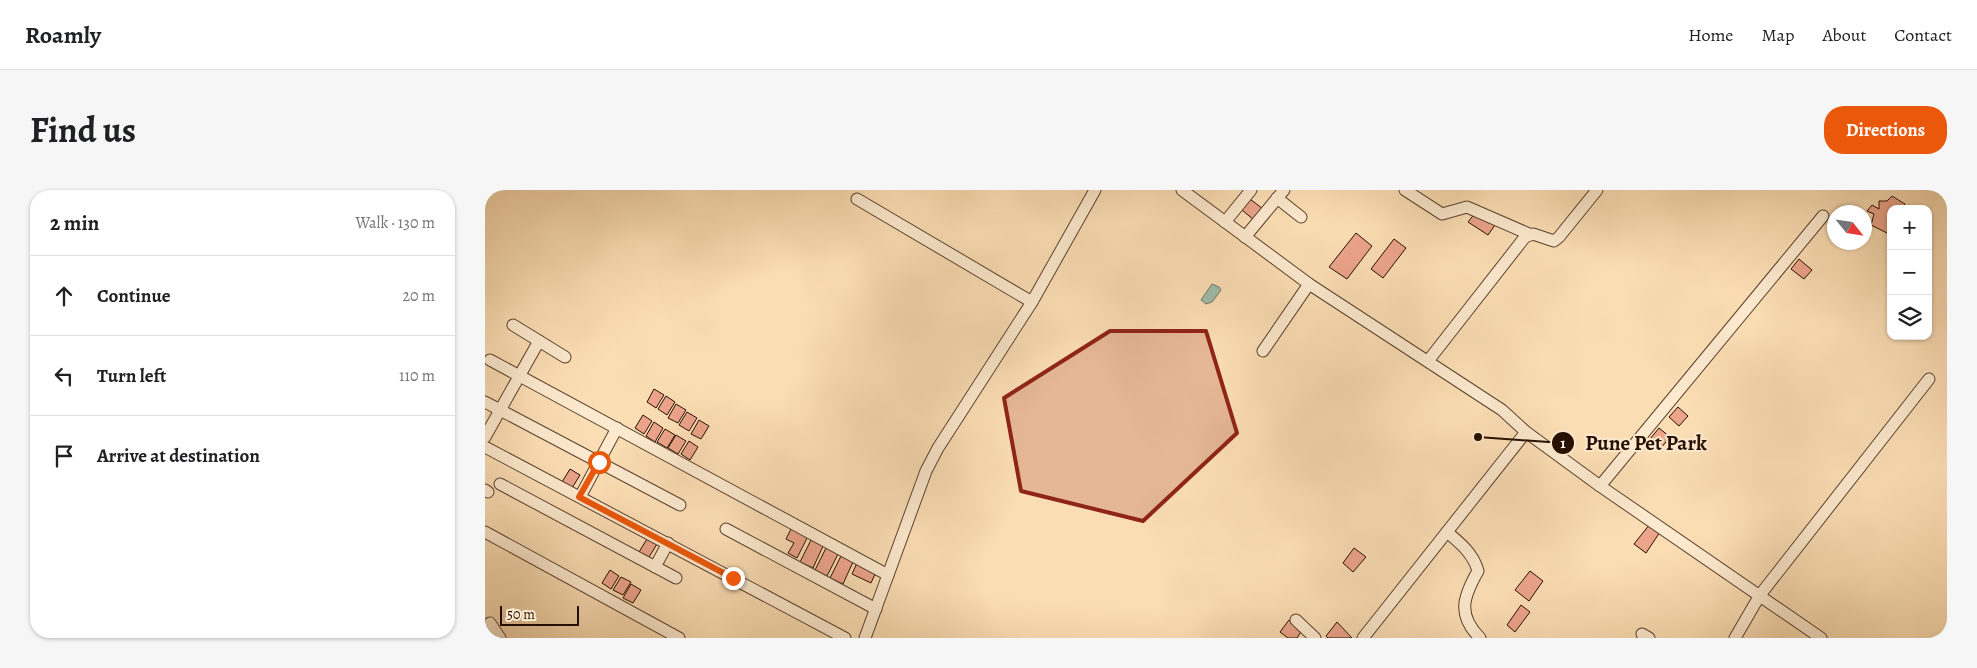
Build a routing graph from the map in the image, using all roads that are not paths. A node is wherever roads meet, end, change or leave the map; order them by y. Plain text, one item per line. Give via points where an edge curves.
1 (1095, 190) edge
2 (1182, 190) edge
3 (1251, 190) edge
4 (1405, 190) edge
5 (1597, 190) edge
6 (1281, 194) edge
7 (857, 199) dead end
8 (1823, 216) dead end
9 (1301, 217) dead end
10 (1225, 222) junction
11 (1529, 234) junction
12 (1245, 237) junction
13 (1309, 284) junction
14 (1032, 302) junction
15 (513, 325) dead end
16 (539, 341) junction
17 (1263, 351) dead end
18 (565, 357) dead end
19 (490, 360) dead end
20 (1428, 361) junction
21 (519, 376) junction
22 (1929, 379) dead end
23 (485, 402) edge
24 (500, 410) junction
25 (617, 428) junction
26 (1526, 432) junction
27 (485, 437) edge
28 (485, 447) edge
29 (599, 462) junction
30 (500, 484) dead end
31 (1600, 486) junction
32 (579, 497) junction
33 (680, 505) dead end
34 (726, 529) dead end
35 (485, 532) edge
36 (1447, 532) junction
37 (668, 543) junction
38 (655, 567) junction
39 (888, 574) junction
40 (676, 578) dead end
41 (1760, 595) junction
42 (876, 610) junction
43 (1296, 620) dead end
44 (489, 623) dead end
45 (500, 638) edge
46 (679, 638) edge
47 (845, 638) edge
48 (865, 638) edge
49 (1315, 638) edge
50 (1363, 638) edge
51 (1480, 638) edge
52 (1735, 638) edge
53 (1821, 638) edge

1 - 14 street
2 - 10 street
3 - 10 street
4 - 11 street via 1442,214 1467,207
5 - 11 street via 1554,241
6 - 9 street
6 - 12 street
7 - 14 street
8 - 31 street
10 - 12 street
11 - 20 street
12 - 13 street
13 - 17 street
13 - 20 street
14 - 39 street via 926,471
15 - 16 street
16 - 18 street
16 - 21 street
19 - 21 street
20 - 26 street via 1502,410
21 - 24 street
21 - 25 street
22 - 41 street
23 - 24 street
24 - 27 street
24 - 29 street
25 - 29 street
25 - 39 street
26 - 31 street
26 - 36 street
28 - 32 street
29 - 32 street
29 - 33 street
30 - 38 street
31 - 41 street
32 - 37 street
34 - 42 street
35 - 46 street
36 - 50 street
36 - 51 street via 1466,548 1476,562 1478,571 1464,602 1470,628
37 - 38 street
37 - 47 street
38 - 40 street
39 - 42 street
41 - 52 street
41 - 53 street
42 - 48 street
43 - 49 street
44 - 45 street

